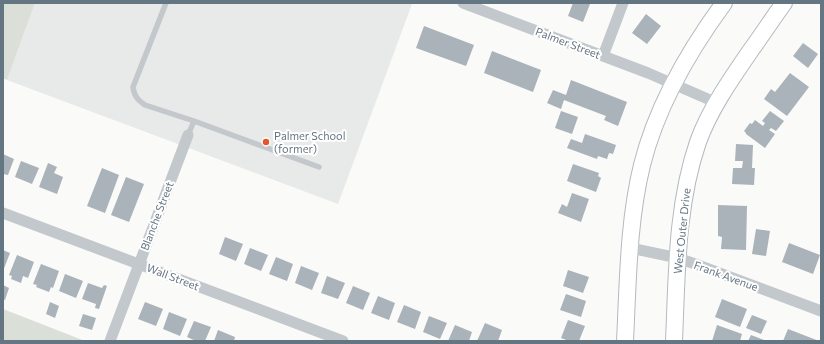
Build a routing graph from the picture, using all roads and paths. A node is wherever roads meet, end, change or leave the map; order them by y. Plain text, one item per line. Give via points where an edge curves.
1 (166, 3) edge
2 (463, 3) edge
3 (623, 3) edge
4 (724, 3) edge
5 (784, 3) edge
6 (602, 56) junction
7 (673, 84) junction
8 (717, 103) junction
9 (194, 121) junction
10 (188, 135) joint
11 (319, 167) dead end
12 (3, 213) edge
13 (630, 248) junction
14 (678, 258) junction
15 (139, 264) junction
16 (821, 311) edge
17 (110, 341) edge
18 (343, 341) edge
19 (625, 341) edge
20 (674, 341) edge

1 - 9 lane via 133,87 134,94 145,106
2 - 6 street, Palmer Street
3 - 6 street
4 - 7 main road via 687,57
5 - 8 main road, West Outer Drive
6 - 7 street, Palmer Street
7 - 8 street, Palmer Street
7 - 13 main road via 654,127 642,165 634,205
8 - 14 main road, West Outer Drive via 698,142 688,179
9 - 10 lane
9 - 11 lane
10 - 15 street, Blanche Street
12 - 15 street, Wall Street
13 - 14 street, Frank Avenue
13 - 19 main road
14 - 16 street, Frank Avenue
14 - 20 main road, West Outer Drive
15 - 17 street, Blanche Street
15 - 18 street, Wall Street

